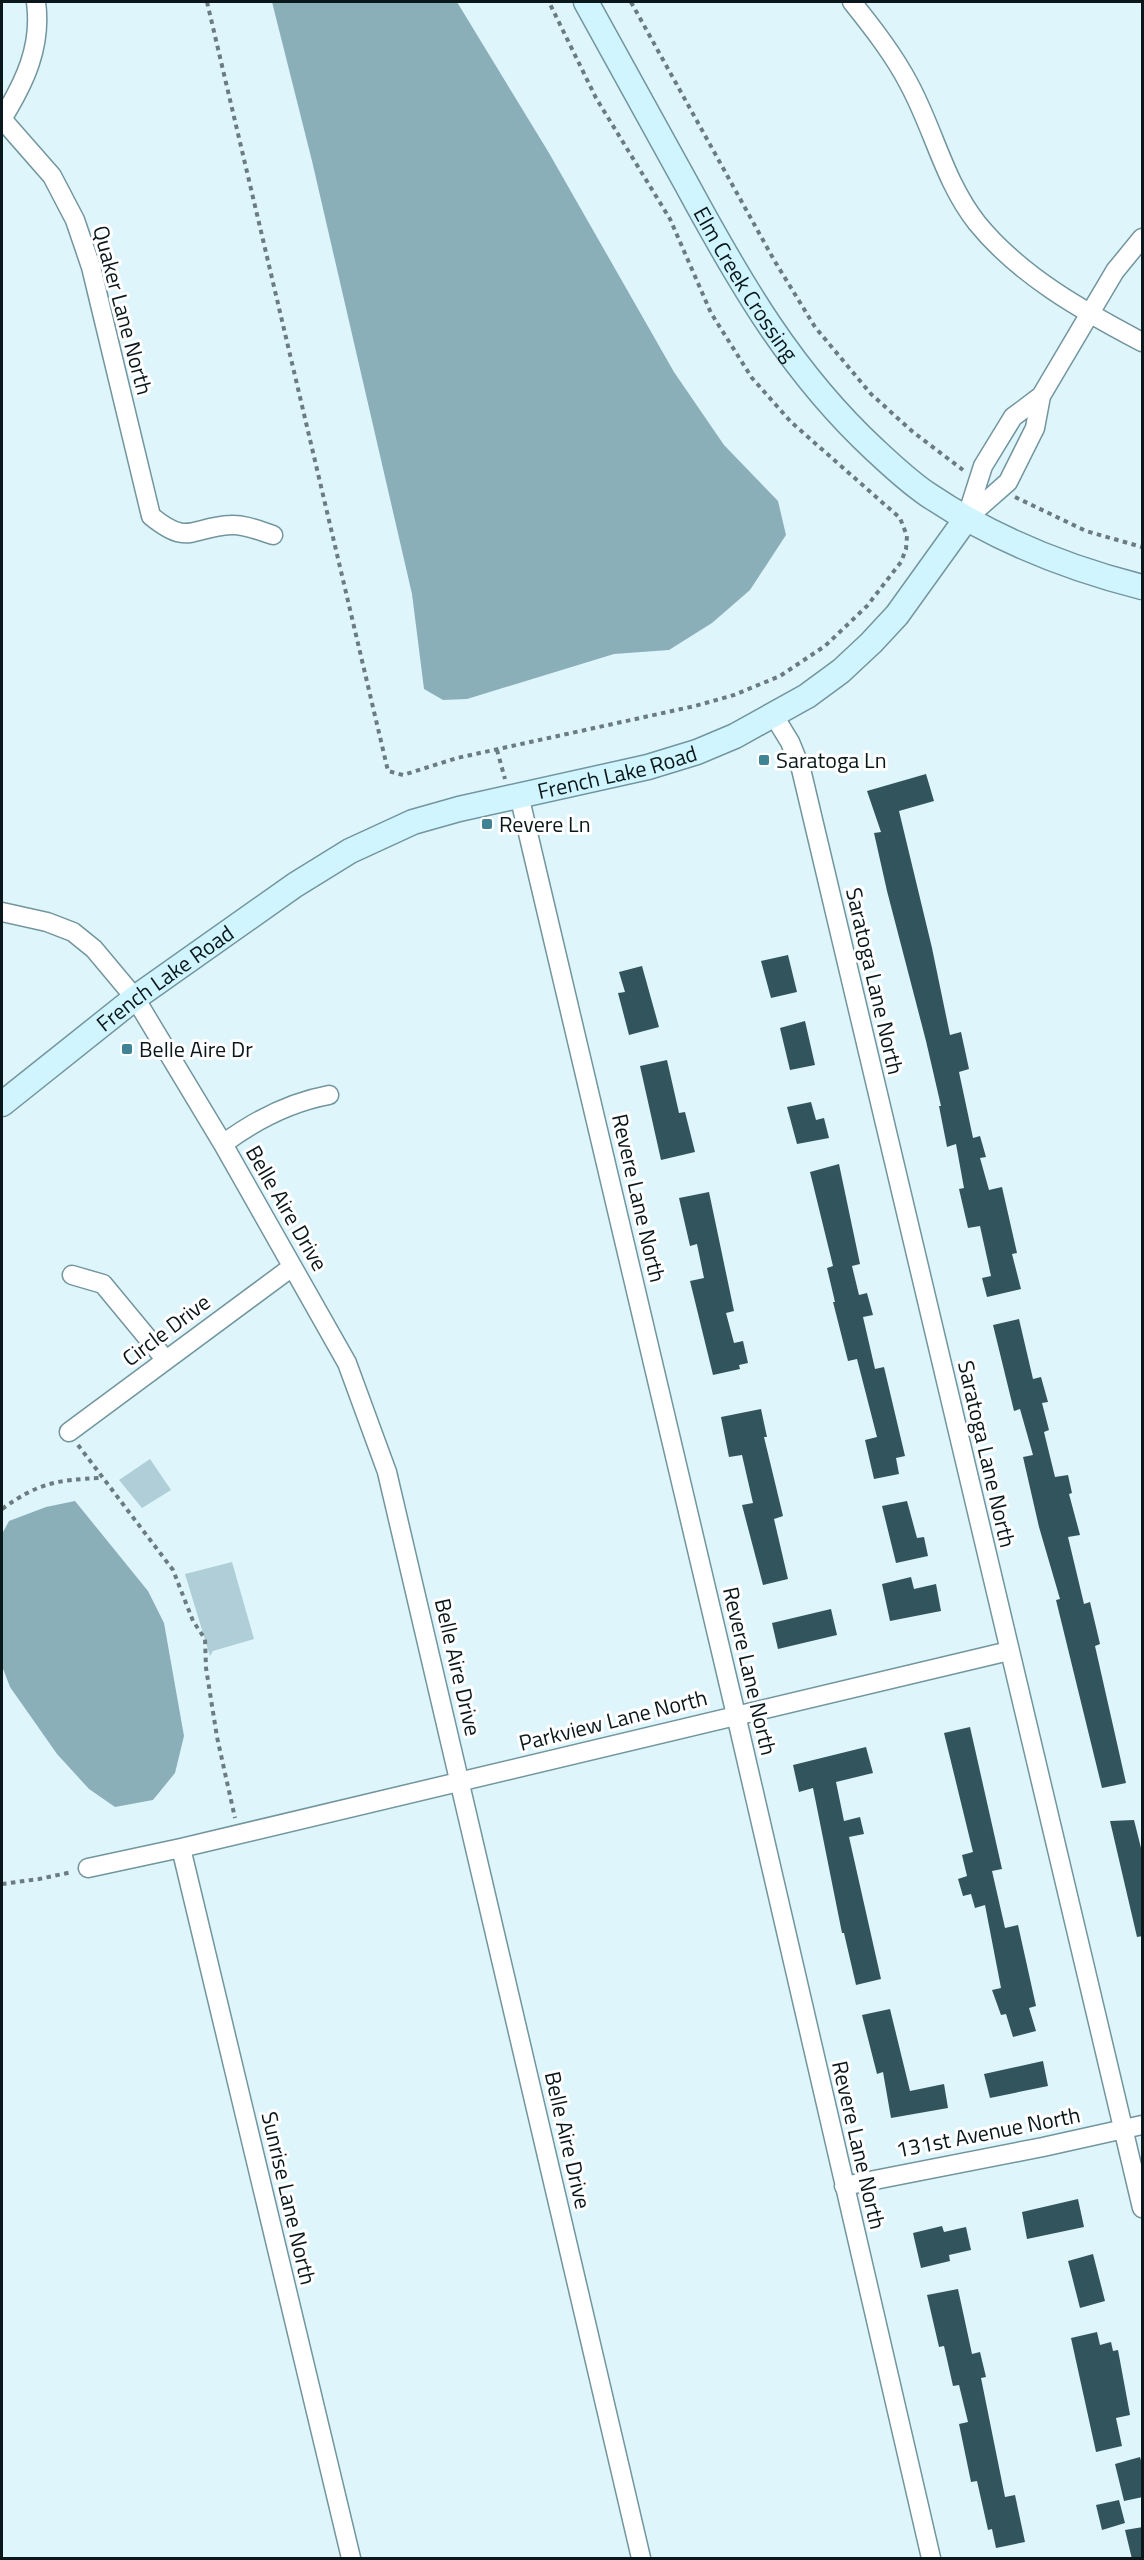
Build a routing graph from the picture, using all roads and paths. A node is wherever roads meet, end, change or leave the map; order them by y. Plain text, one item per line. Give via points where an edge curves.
1 (36, 2) edge
2 (207, 2) edge
3 (549, 2) edge
4 (586, 2) edge
5 (631, 2) edge
6 (852, 2) edge
7 (1143, 238) edge
8 (1089, 314) junction
9 (1143, 342) edge
10 (1041, 396) junction
11 (959, 467) dead end
12 (1017, 498) dead end
13 (966, 519) junction
14 (273, 535) dead end
15 (1143, 547) edge
16 (1143, 587) edge
17 (774, 716) junction
18 (497, 750) junction
19 (514, 796) junction
20 (2, 912) edge
21 (135, 998) junction
22 (329, 1095) dead end
23 (2, 1104) edge
24 (223, 1144) junction
25 (292, 1267) junction
26 (72, 1275) dead end
27 (165, 1359) junction
28 (69, 1432) joint
29 (101, 1478) junction
30 (2, 1509) edge
31 (1008, 1651) junction
32 (736, 1715) junction
33 (460, 1782) junction
34 (239, 1833) junction
35 (181, 1848) junction
36 (88, 1868) joint
37 (2, 1884) edge
38 (1143, 2125) edge
39 (1124, 2128) junction
40 (844, 2186) junction
41 (1143, 2208) edge
42 (351, 2559) edge
43 (641, 2559) edge
44 (931, 2559) edge

1 - 14 street, Quaker Lane North via 39,18 34,56 2,120 52,176 75,220 91,267 151,516 167,529 186,535 232,524
2 - 18 path via 388,771 403,775
3 - 18 path via 596,98 670,219 711,313 752,378 791,422 891,508 907,536 901,562 867,606 825,646 780,676 695,706
4 - 13 street, Elm Creek Crossing via 735,273 794,361 838,413 885,459 924,492
5 - 11 path via 815,327 871,394
6 - 8 street via 910,84 948,177 978,223 1021,266
7 - 8 street via 1115,271
8 - 9 street
8 - 10 street
10 - 13 street via 1013,417 983,466
10 - 13 street via 1035,428 1008,482
12 - 15 path via 1086,531
13 - 16 street via 1066,564
13 - 17 street, French Lake Road via 925,579 871,644 841,671
17 - 19 street, French Lake Road via 735,736 648,767
17 - 31 street, Saratoga Lane North via 801,770
18 - 19 path
19 - 21 street, French Lake Road via 413,822 350,851
19 - 32 street, Revere Lane North
20 - 21 street, Belle Aire Drive via 73,932 94,949
21 - 23 street, French Lake Road
21 - 24 street, Belle Aire Drive
22 - 24 street via 305,1100 244,1128
24 - 25 street, Belle Aire Drive
25 - 27 street, Circle Drive
25 - 33 street, Belle Aire Drive via 347,1363 387,1472
26 - 27 street via 103,1284
27 - 28 street, Circle Drive
28 - 29 path
29 - 30 path via 63,1479 26,1491
29 - 34 path via 173,1570 193,1621 205,1639 217,1737
31 - 32 street, Parkview Lane North
31 - 39 street, Saratoga Lane North
32 - 33 street, Parkview Lane North
32 - 40 street, Revere Lane North
33 - 34 street, Parkview Lane North
33 - 43 street, Belle Aire Drive
34 - 35 street, Parkview Lane North
35 - 36 street, Parkview Lane North
35 - 42 street, Sunrise Lane North
36 - 37 path
38 - 39 street, 131st Avenue North
39 - 40 street, 131st Avenue North
39 - 41 street, Saratoga Lane North
40 - 44 street, Revere Lane North

